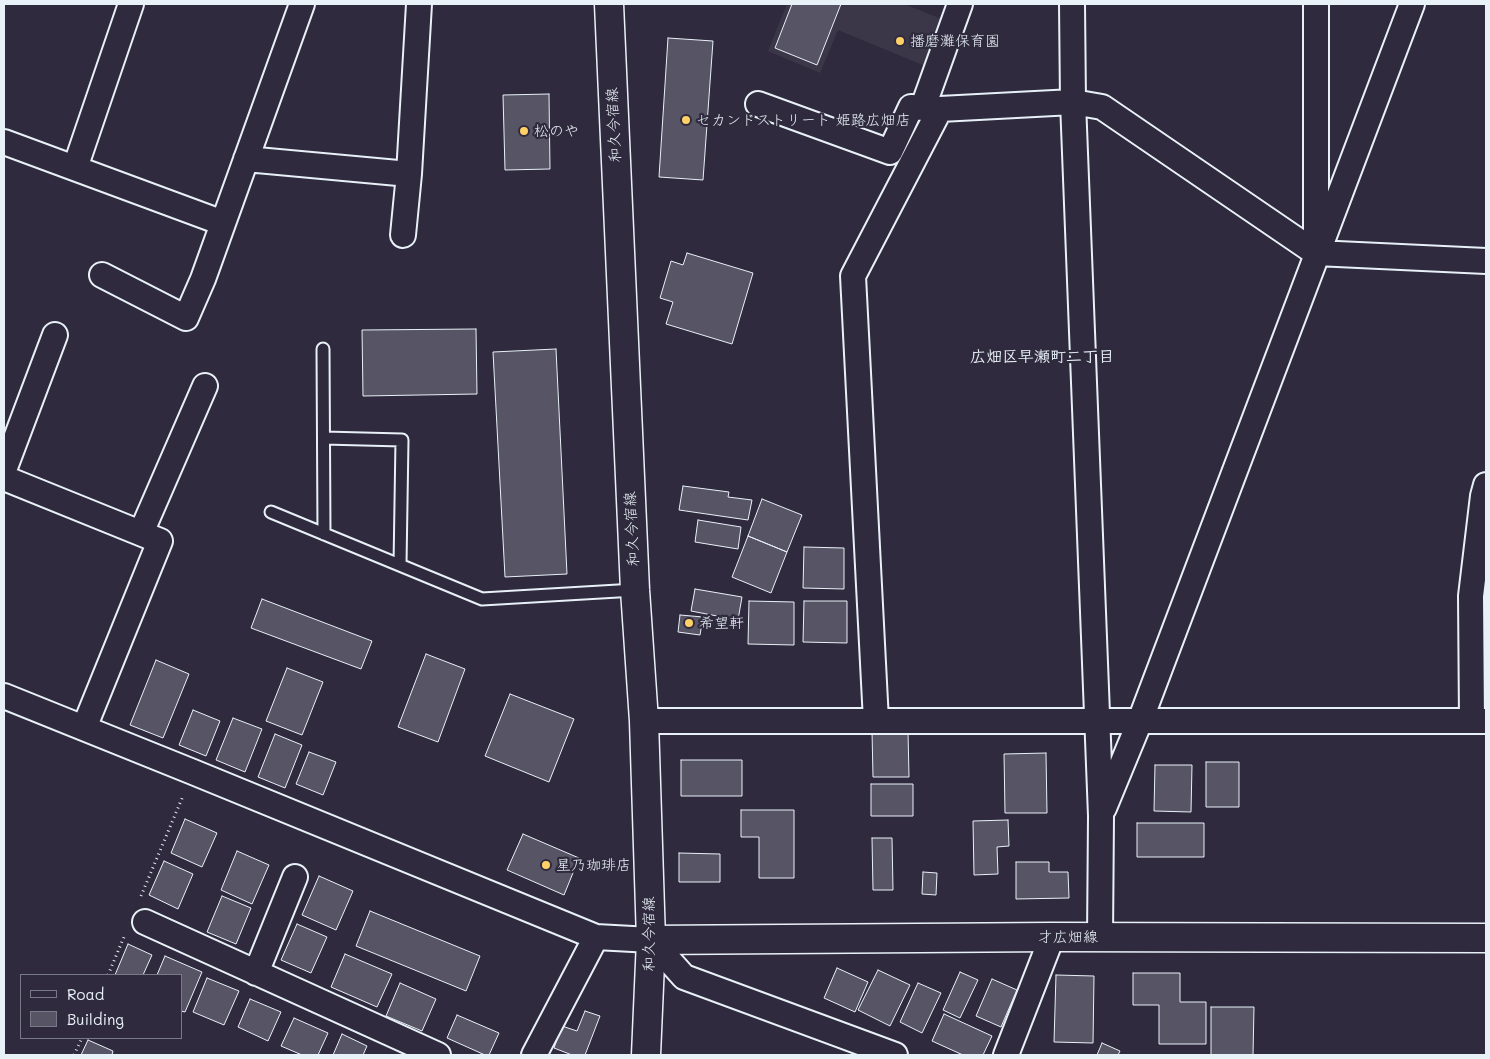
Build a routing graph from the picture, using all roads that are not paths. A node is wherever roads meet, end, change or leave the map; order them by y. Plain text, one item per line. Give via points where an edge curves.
1 (131, 4) edge
2 (302, 4) edge
3 (419, 4) edge
4 (609, 4) edge
5 (960, 4) edge
6 (1072, 4) edge
7 (1316, 4) edge
8 (1412, 4) edge
9 (1073, 102) junction
10 (758, 104) dead end
11 (932, 108) junction
12 (4, 142) edge
13 (246, 160) junction
14 (75, 168) junction
15 (409, 174) junction
16 (223, 223) junction
17 (403, 235) dead end
18 (1316, 252) junction
19 (1486, 261) edge
20 (102, 274) dead end
21 (55, 336) dead end
22 (323, 349) dead end
23 (205, 386) dead end
24 (324, 438) junction
25 (4, 470) edge
26 (4, 478) edge
27 (1486, 485) edge
28 (271, 512) dead end
29 (141, 533) junction
30 (324, 534) junction
31 (1480, 563) edge
32 (400, 565) junction
33 (635, 590) junction
34 (4, 696) edge
35 (644, 721) junction
36 (876, 721) junction
37 (1097, 721) junction
38 (1140, 721) junction
39 (1479, 721) edge
40 (84, 728) junction
41 (1101, 816) junction
42 (296, 877) dead end
43 (136, 919) road end
44 (596, 937) junction
45 (1052, 937) junction
46 (1100, 938) junction
47 (1486, 938) edge
48 (651, 940) junction
49 (256, 973) junction
50 (438, 1055) edge
51 (534, 1055) edge
52 (646, 1055) edge
53 (895, 1055) edge
54 (1006, 1055) edge

1 - 14 street
2 - 13 street
3 - 15 street
4 - 33 main road, 和久今宿線
5 - 11 street
6 - 9 street
7 - 18 street
8 - 18 street
9 - 11 street
9 - 18 street via 1102,107
9 - 37 street
10 - 11 street via 890,152 911,107
11 - 36 street via 853,276
12 - 14 street
13 - 15 street
13 - 16 street
14 - 16 street
15 - 17 street
16 - 20 street via 186,318
18 - 19 street
18 - 38 street
21 - 25 street
22 - 24 lane
23 - 29 street
24 - 30 lane
24 - 32 lane via 402,440
26 - 29 street
27 - 31 street
28 - 30 lane
29 - 40 street via 160,541
30 - 32 lane
31 - 39 street via 1471,596
32 - 33 lane via 482,599
33 - 35 main road, 和久今宿線
34 - 40 street
35 - 36 street
35 - 48 main road, 和久今宿線
36 - 37 street
37 - 38 street
37 - 41 street
38 - 39 street
38 - 41 street
40 - 44 street
41 - 46 street
42 - 49 street
43 - 49 street
44 - 48 street
44 - 51 street
45 - 46 main road, 才広畑線
45 - 48 main road, 才広畑線
45 - 54 street
46 - 47 main road, 才広畑線
48 - 52 main road, 和久今宿線
48 - 53 street via 684,977
49 - 50 street

